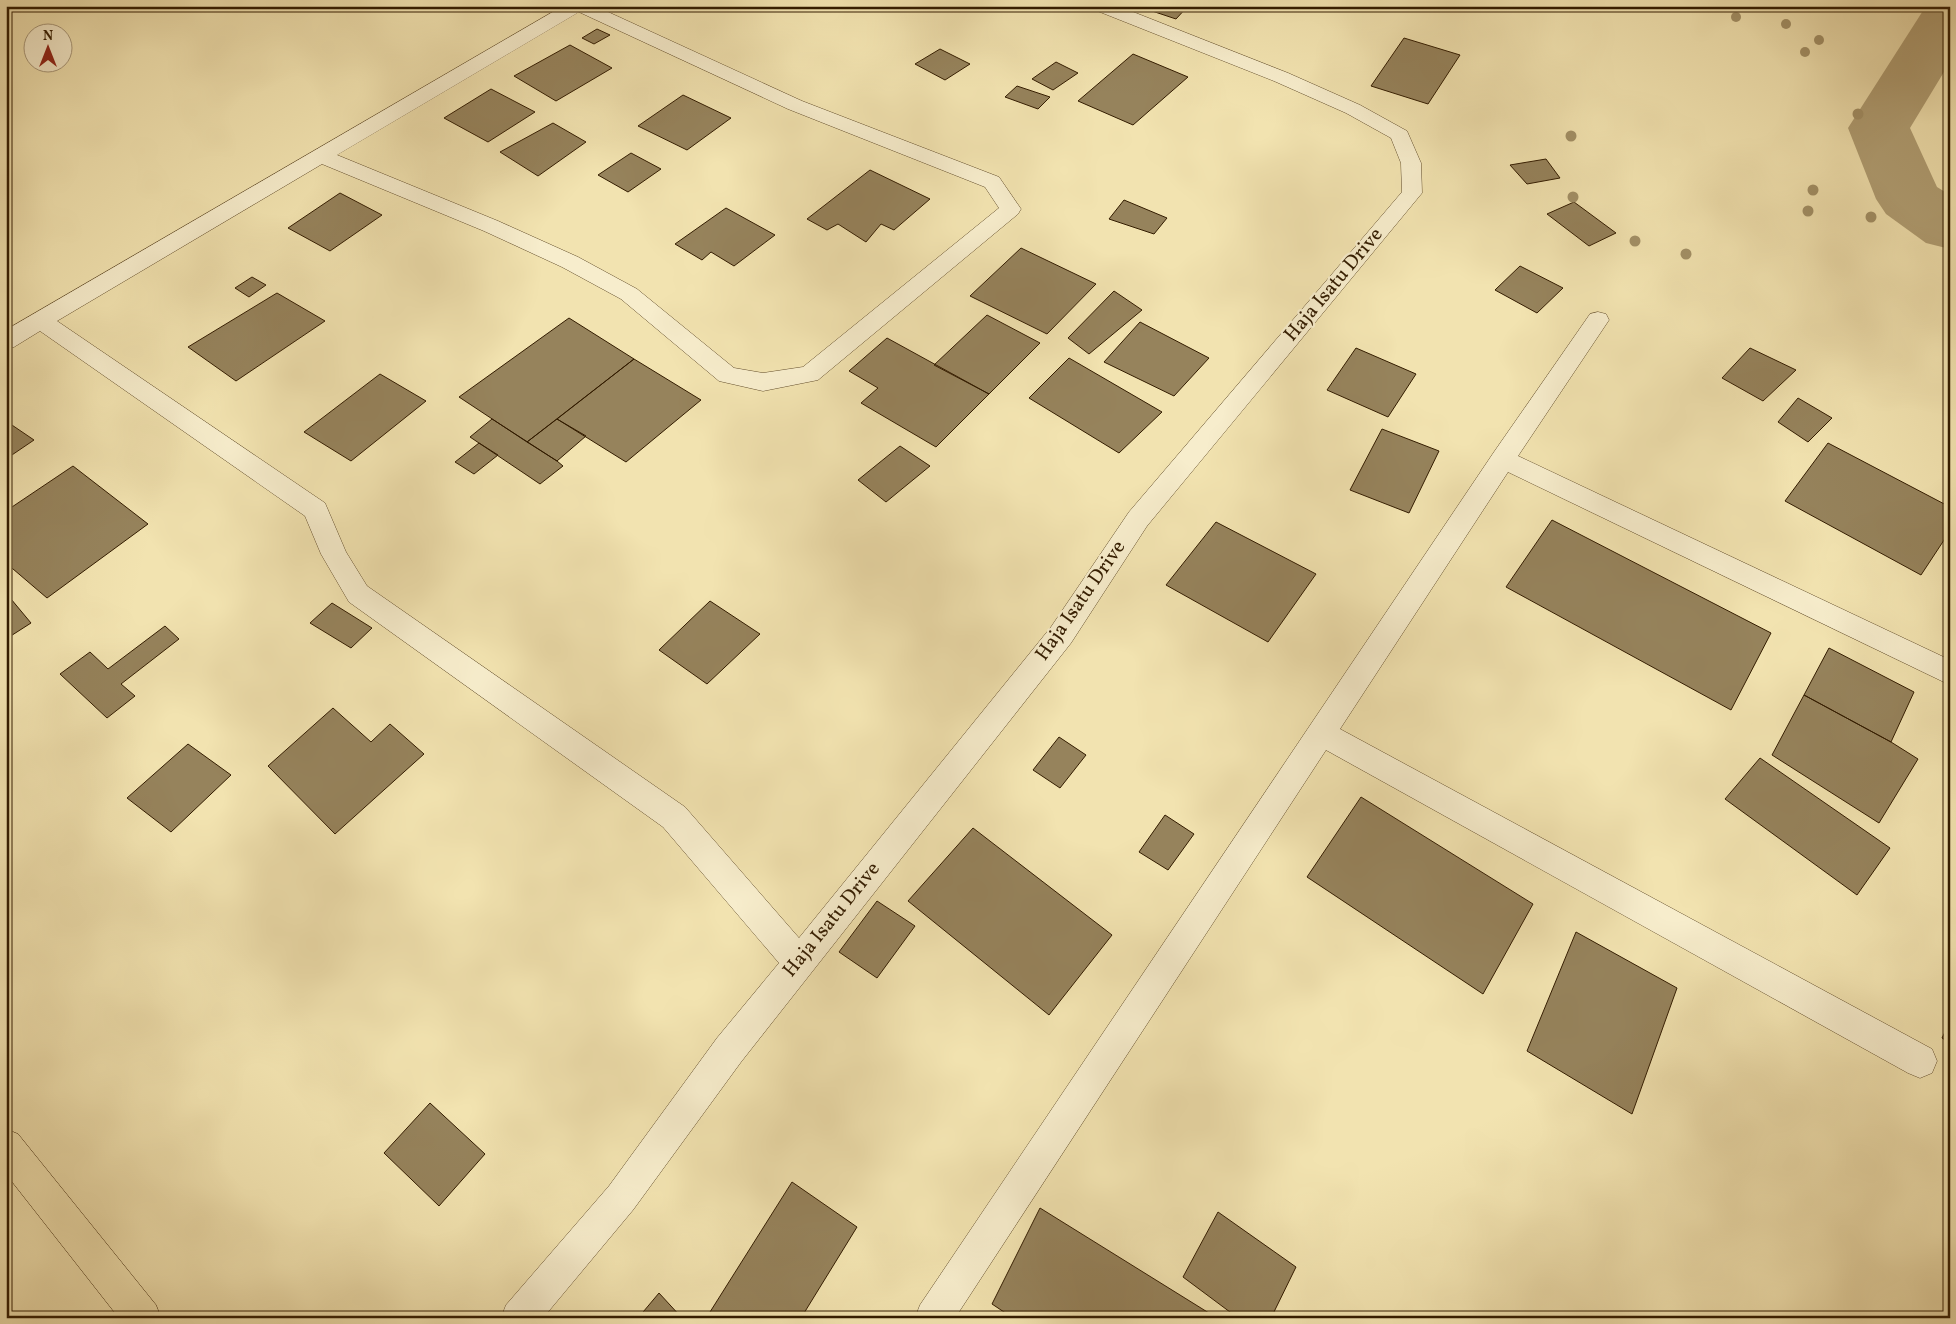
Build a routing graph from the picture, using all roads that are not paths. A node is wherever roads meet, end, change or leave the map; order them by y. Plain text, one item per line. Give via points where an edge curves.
1 (576, 6) edge
2 (580, 6) edge
3 (1101, 6) edge
4 (320, 156) junction
5 (1598, 320) dead end
6 (41, 321) junction
7 (6, 341) edge
8 (1504, 459) junction
9 (1950, 673) edge
10 (1321, 733) junction
11 (799, 962) junction
12 (1920, 1061) dead end
13 (6, 1146) edge
14 (142, 1318) edge
15 (519, 1318) edge
16 (932, 1318) edge

1 - 4 street
2 - 4 street via 795,106 992,182 1011,209 810,374 763,382 727,376 629,294 570,262
3 - 11 street, Haja Isatu Drive via 1281,77 1353,109 1400,135 1411,164 1412,193 1138,519 1061,635
4 - 6 street
5 - 8 street
6 - 7 street
6 - 11 street via 316,510 340,569 358,594 674,817
8 - 9 street
8 - 10 street
10 - 12 street
10 - 16 street
11 - 15 street, Haja Isatu Drive via 729,1050 621,1198
13 - 14 main road

